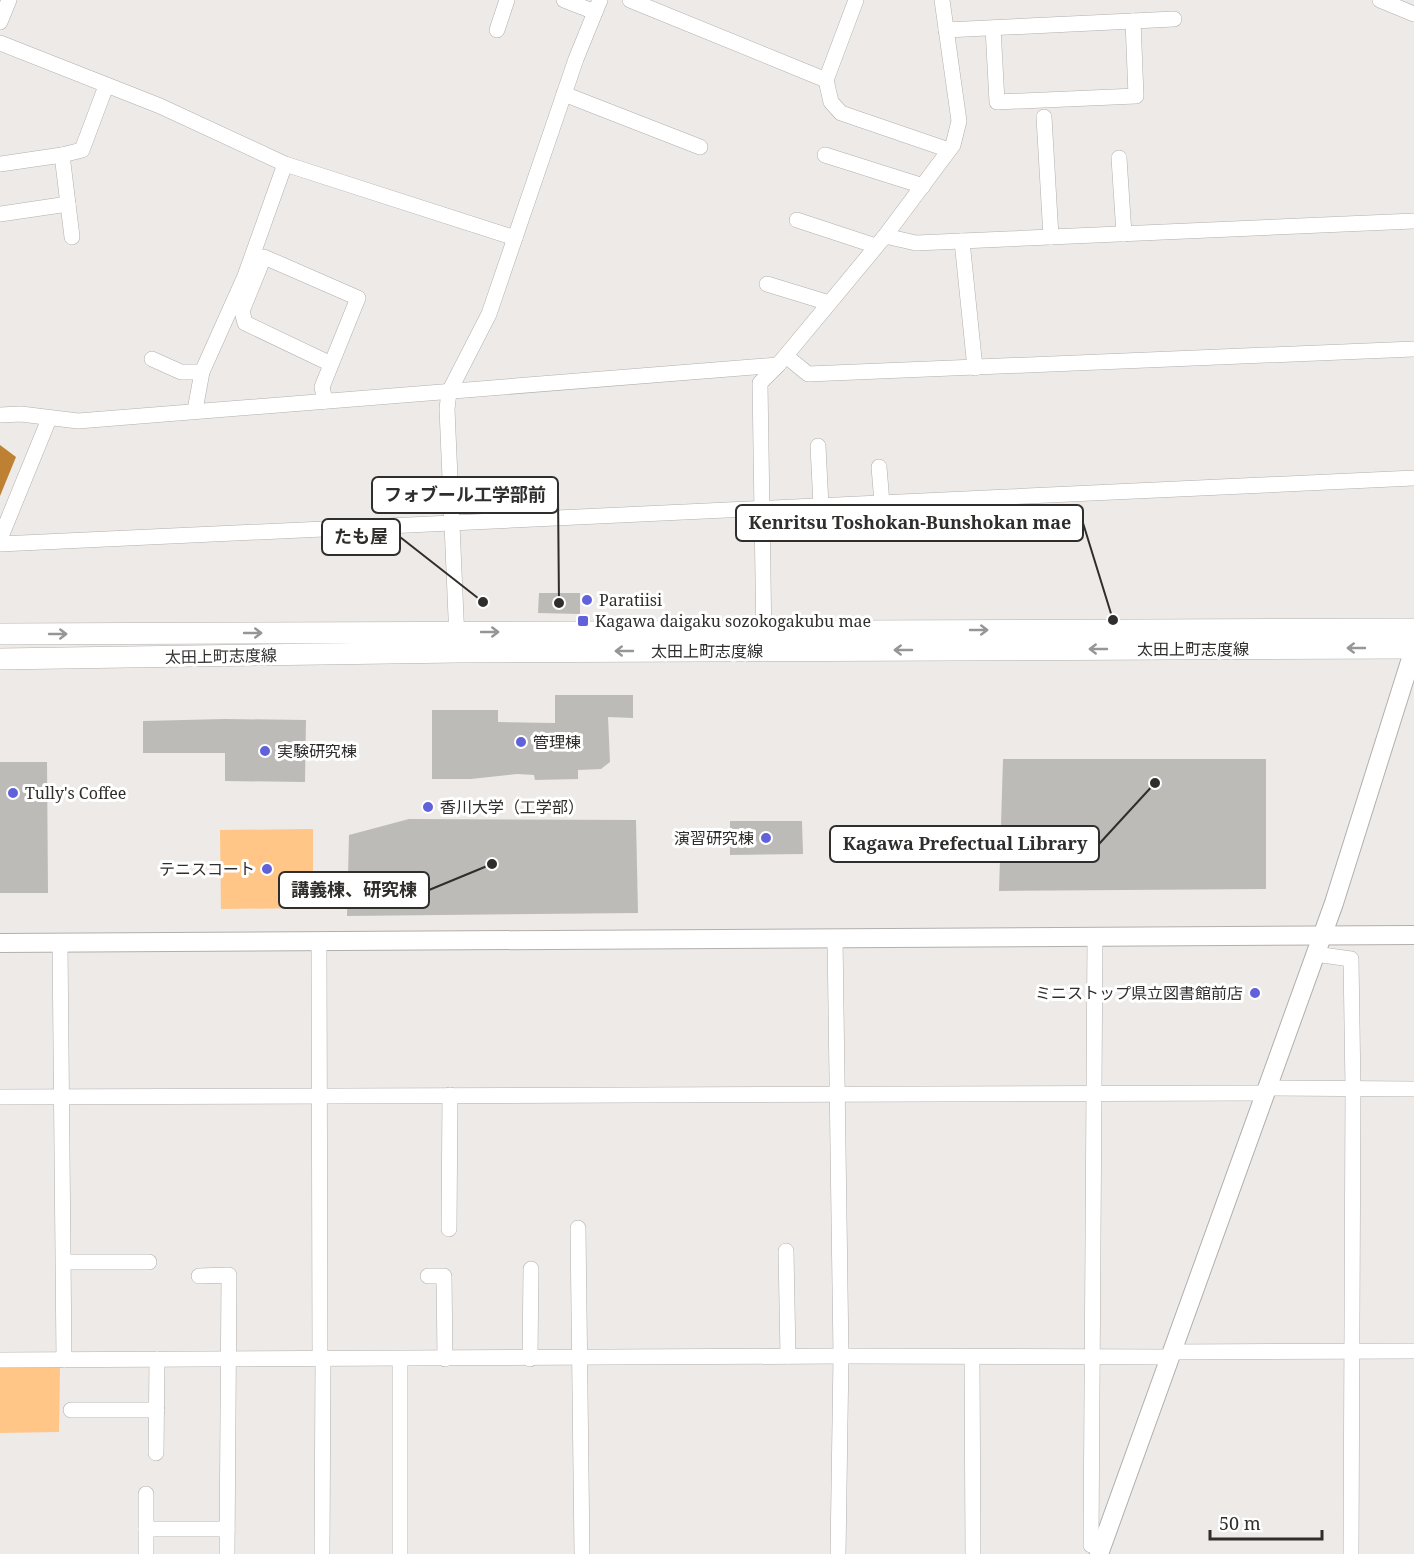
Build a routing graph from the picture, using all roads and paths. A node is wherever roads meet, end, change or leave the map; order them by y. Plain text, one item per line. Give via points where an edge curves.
1 (9, 0) edge
2 (507, 0) edge
3 (564, 0) edge
4 (630, 0) edge
5 (856, 0) edge
6 (942, 0) edge
7 (1380, 0) edge
8 (597, 6) edge
9 (1414, 14) edge
10 (1174, 19) dead end
11 (1133, 21) junction
12 (0, 22) edge
13 (993, 28) junction
14 (497, 30) dead end
15 (946, 30) junction
16 (0, 43) edge
17 (826, 80) junction
18 (106, 86) junction
19 (564, 94) junction
20 (1044, 117) dead end
21 (700, 147) dead end
22 (949, 150) junction
23 (825, 155) dead end
24 (62, 156) junction
25 (1119, 158) dead end
26 (0, 164) edge
27 (285, 164) junction
28 (923, 186) junction
29 (68, 204) junction
30 (0, 214) edge
31 (797, 220) dead end
32 (1414, 221) edge
33 (1124, 234) junction
34 (72, 237) dead end
35 (1051, 237) junction
36 (515, 238) junction
37 (881, 241) junction
38 (962, 241) junction
39 (767, 284) dead end
40 (829, 303) junction
41 (1414, 350) edge
42 (152, 359) dead end
43 (782, 360) junction
44 (332, 364) junction
45 (975, 368) junction
46 (202, 372) junction
47 (449, 392) junction
48 (325, 400) junction
49 (195, 410) junction
50 (0, 415) edge
51 (49, 419) junction
52 (818, 446) dead end
53 (879, 467) dead end
54 (1414, 478) edge
55 (882, 503) junction
56 (821, 506) junction
57 (760, 509) junction
58 (451, 523) junction
59 (0, 542) edge
60 (1414, 629) edge
61 (0, 634) edge
62 (764, 641) junction
63 (457, 642) junction
64 (1414, 648) edge
65 (0, 659) edge
66 (1323, 935) junction
67 (1414, 935) edge
68 (1095, 936) junction
69 (835, 938) junction
70 (319, 942) junction
71 (60, 943) junction
72 (0, 944) edge
73 (1315, 954) junction
74 (1353, 1089) junction
75 (1414, 1089) edge
76 (1265, 1090) junction
77 (837, 1092) junction
78 (1094, 1093) junction
79 (450, 1095) junction
80 (62, 1096) junction
81 (318, 1096) junction
82 (0, 1097) edge
83 (578, 1228) dead end
84 (449, 1229) dead end
85 (786, 1251) dead end
86 (64, 1262) junction
87 (149, 1262) dead end
88 (531, 1269) dead end
89 (199, 1276) dead end
90 (428, 1276) dead end
91 (1350, 1352) junction
92 (1414, 1352) edge
93 (1170, 1354) junction
94 (788, 1356) junction
95 (841, 1356) junction
96 (972, 1357) junction
97 (1092, 1357) junction
98 (157, 1359) junction
99 (227, 1359) junction
100 (321, 1359) junction
101 (400, 1359) junction
102 (445, 1359) junction
103 (530, 1359) junction
104 (578, 1359) junction
105 (0, 1360) edge
106 (64, 1360) junction
107 (71, 1410) dead end
108 (157, 1410) junction
109 (156, 1453) dead end
110 (146, 1494) dead end
111 (146, 1528) junction
112 (227, 1529) junction
113 (1100, 1551) edge
114 (146, 1554) edge
115 (227, 1554) edge
116 (322, 1554) edge
117 (400, 1554) edge
118 (582, 1554) edge
119 (838, 1554) edge
120 (973, 1554) edge
121 (1351, 1554) edge

1 - 12 street
2 - 14 street
3 - 8 street
4 - 17 street
5 - 17 street
6 - 15 street
7 - 9 street
8 - 19 street
10 - 11 street
11 - 13 street
11 - 13 street via 1136,96 997,102
13 - 15 street
15 - 22 street via 959,121 958,134
16 - 18 street
17 - 22 street via 831,102 841,113
18 - 24 street via 82,150
18 - 27 street via 160,106
19 - 21 street
19 - 36 street
20 - 35 street
22 - 28 street
23 - 28 street
24 - 26 street
24 - 29 street
25 - 33 street
27 - 36 street
27 - 46 street via 246,276
28 - 37 street
29 - 30 street
29 - 34 street
31 - 37 street
32 - 33 street
33 - 35 street
35 - 38 street
36 - 47 street via 489,314
37 - 38 street
37 - 40 street
38 - 45 street
39 - 40 street
40 - 43 street
41 - 45 street
42 - 46 street via 181,372
43 - 45 street via 808,374
43 - 47 street
43 - 57 street via 760,383
44 - 44 street via 358,298 264,257 242,311 245,323
44 - 48 street via 322,387
46 - 49 street
47 - 48 street
47 - 58 street
48 - 49 street
49 - 51 street via 78,422
50 - 51 street
51 - 59 street
52 - 56 street
53 - 55 street
54 - 55 street
55 - 56 street
56 - 57 street
57 - 58 street
57 - 62 street
58 - 59 street
58 - 63 street
62 -> 60 main road, 太田上町志度線
61 -> 63 main road, 太田上町志度線
62 - 63 main road, 太田上町志度線
64 -> 62 main road, 太田上町志度線
63 - 65 main road, 太田上町志度線
64 - 66 street
66 - 67 street
66 - 68 street
66 - 73 street
68 - 69 street
68 - 78 street
69 - 70 street
69 - 77 street
70 - 71 street
70 - 81 street
71 - 72 street
71 - 80 street
73 - 74 street via 1351,959
73 - 76 street
74 - 75 street
74 - 76 street
74 - 91 street
76 - 78 street
76 - 93 street
77 - 78 street
77 - 79 street
77 - 95 street
78 - 97 street
79 - 81 street
79 - 84 street
80 - 81 street
80 - 82 street
80 - 86 street
81 - 100 street
83 - 104 street
85 - 94 street
86 - 87 street
86 - 106 street
88 - 103 street
89 - 99 street via 229,1275
90 - 102 street via 444,1276
91 - 92 street
91 - 93 street
91 - 121 street
93 - 97 street
93 - 113 street
94 - 95 street
94 - 104 street
95 - 96 street
95 - 119 street
96 - 97 street
96 - 120 street
97 - 113 street via 1091,1545
98 - 99 street
98 - 106 street
98 - 108 street
99 - 100 street
99 - 112 street
100 - 101 street
100 - 116 street
101 - 102 street
101 - 117 street
102 - 103 street
103 - 104 street
104 - 118 street
105 - 106 street
107 - 108 street
108 - 109 street
110 - 111 street
111 - 112 street
111 - 114 street
112 - 115 street

